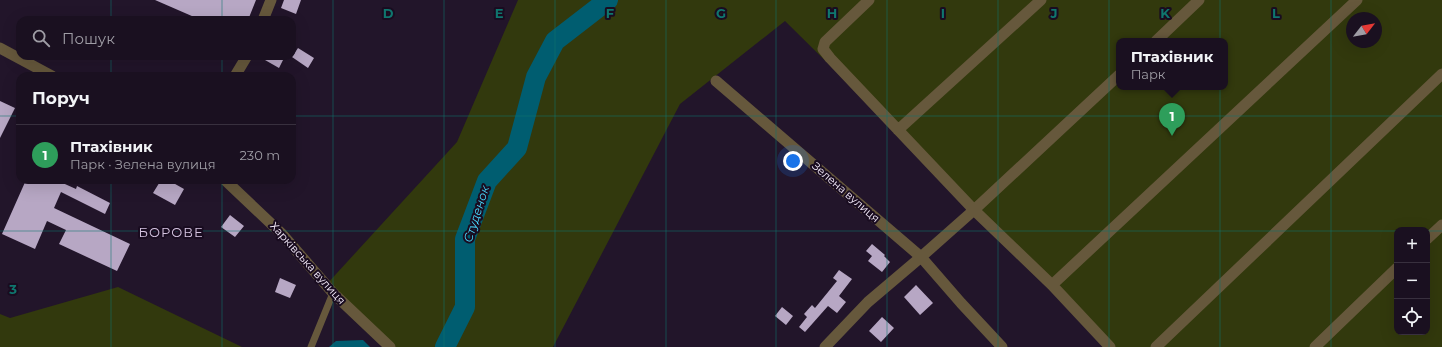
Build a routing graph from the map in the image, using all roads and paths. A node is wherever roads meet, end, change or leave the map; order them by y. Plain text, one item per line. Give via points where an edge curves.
1 (271, 0) edge
2 (869, 0) edge
3 (1041, 0) edge
4 (1199, 0) edge
5 (1357, 0) edge
6 (265, 16) edge
7 (1159, 38) edge
8 (0, 48) edge
9 (16, 57) edge
10 (22, 60) edge
11 (245, 60) edge
12 (45, 72) edge
13 (237, 72) edge
14 (1442, 74) edge
15 (1116, 78) edge
16 (716, 81) dead end
17 (898, 130) junction
18 (229, 184) edge
19 (974, 210) junction
20 (1442, 225) edge
21 (1430, 236) edge
22 (921, 257) junction
23 (1394, 271) edge
24 (1052, 285) junction
25 (333, 293) junction
26 (311, 347) edge
27 (390, 347) edge
28 (825, 347) edge
29 (1002, 347) edge
30 (1110, 347) edge
31 (1156, 347) edge
32 (1315, 347) edge

1 - 6 street
2 - 17 street via 825,42 823,49
3 - 17 street
4 - 7 street
5 - 24 street
8 - 9 street
10 - 12 street
11 - 13 street
14 - 31 street
15 - 19 street
16 - 22 street, Зелена вулиця
17 - 19 street
18 - 25 street, Харківська вулиця via 282,234
19 - 22 street
19 - 24 street
20 - 21 street
22 - 28 street via 868,302
22 - 29 street, Зелена вулиця
23 - 32 street
24 - 30 street
25 - 26 lane
25 - 27 street, Харківська вулиця

